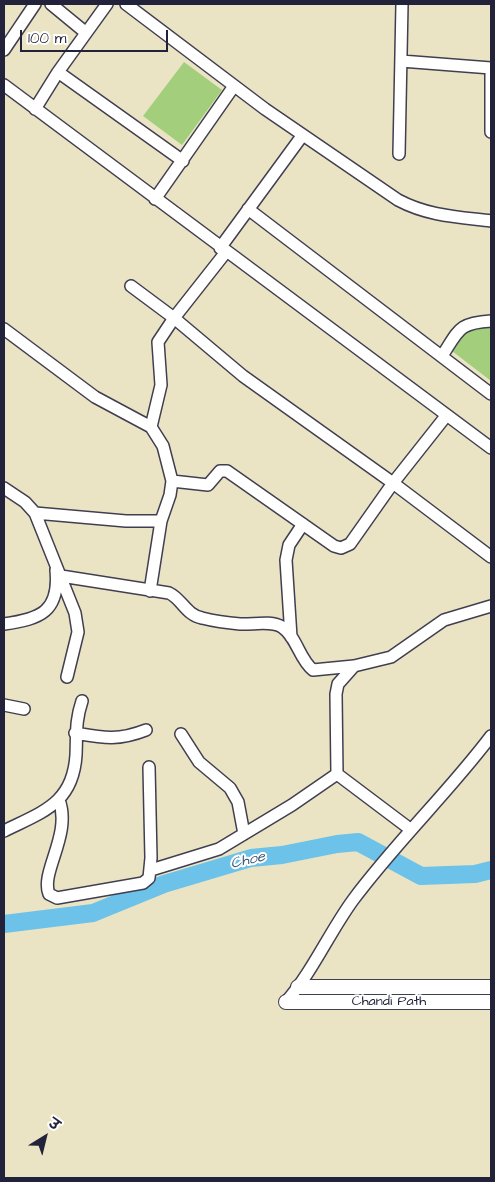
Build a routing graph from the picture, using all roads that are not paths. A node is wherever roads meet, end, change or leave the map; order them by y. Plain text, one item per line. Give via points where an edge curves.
1 (35, 4) edge
2 (51, 4) edge
3 (107, 4) edge
4 (126, 4) edge
5 (402, 4) edge
6 (143, 8) edge
7 (85, 32) junction
8 (4, 50) edge
9 (401, 61) junction
10 (491, 68) edge
11 (58, 72) junction
12 (4, 85) edge
13 (234, 86) junction
14 (35, 109) junction
15 (491, 132) edge
16 (302, 136) junction
17 (399, 154) dead end
18 (183, 161) junction
19 (154, 199) junction
20 (248, 209) junction
21 (491, 221) edge
22 (223, 250) junction
23 (131, 286) dead end
24 (174, 318) junction
25 (491, 322) edge
26 (4, 329) edge
27 (442, 356) junction
28 (491, 394) edge
29 (446, 416) junction
30 (151, 427) junction
31 (491, 448) edge
32 (172, 481) junction
33 (393, 482) junction
34 (4, 488) edge
35 (35, 513) junction
36 (161, 521) junction
37 (303, 524) junction
38 (491, 557) edge
39 (55, 564) junction
40 (61, 576) junction
41 (150, 591) junction
42 (491, 606) edge
43 (4, 624) edge
44 (292, 638) junction
45 (354, 666) junction
46 (67, 677) dead end
47 (82, 701) dead end
48 (4, 705) edge
49 (24, 709) dead end
50 (146, 730) dead end
51 (75, 733) junction
52 (182, 734) dead end
53 (491, 736) edge
54 (148, 767) dead end
55 (337, 774) junction
56 (59, 800) junction
57 (410, 829) junction
58 (4, 831) edge
59 (244, 834) junction
60 (150, 870) junction
61 (491, 987) edge
62 (298, 988) junction
63 (286, 1002) joint
64 (491, 1002) edge

1 - 8 street
2 - 7 street
3 - 7 street
4 - 6 street
5 - 9 street
6 - 13 street
7 - 11 street
9 - 10 street
9 - 17 street
10 - 15 street
11 - 14 street
11 - 18 street
12 - 14 street
13 - 16 street
13 - 18 street
14 - 19 street
16 - 20 street
16 - 21 street via 415,209
18 - 19 street
19 - 22 street
20 - 22 street
20 - 27 street
22 - 24 street
22 - 29 street
23 - 24 street
24 - 30 street via 158,342 161,385
24 - 33 street via 243,376
25 - 27 street via 462,326
26 - 30 street via 95,398
27 - 28 street
29 - 31 street
29 - 33 street
30 - 32 street via 163,446
32 - 36 street
32 - 37 street via 208,485 220,471 227,471
33 - 37 street via 345,547 334,546
33 - 38 street
34 - 35 street via 26,502
35 - 36 street
35 - 39 street
36 - 41 street
37 - 44 street via 289,545 286,560
39 - 40 street
39 - 43 street via 56,592 50,607 33,620
40 - 41 street
40 - 46 street via 75,613 78,632
41 - 44 street via 174,596 197,617 241,624 277,624
42 - 45 street via 444,620 391,657
44 - 45 street via 313,670
45 - 55 street via 338,684 336,694
47 - 51 street
48 - 49 street
50 - 51 street via 116,738
51 - 56 street via 72,778
52 - 59 street via 199,762 230,788 238,802
53 - 57 street
54 - 60 street via 152,839
55 - 57 street
55 - 59 street
56 - 58 street via 47,810
56 - 60 street via 63,819 47,882 48,894 57,898 137,885 149,878
57 - 62 street via 353,900
59 - 60 street via 219,849
61 - 62 main road, Chandi Path
62 - 63 street
63 - 64 main road, Chandi Path

